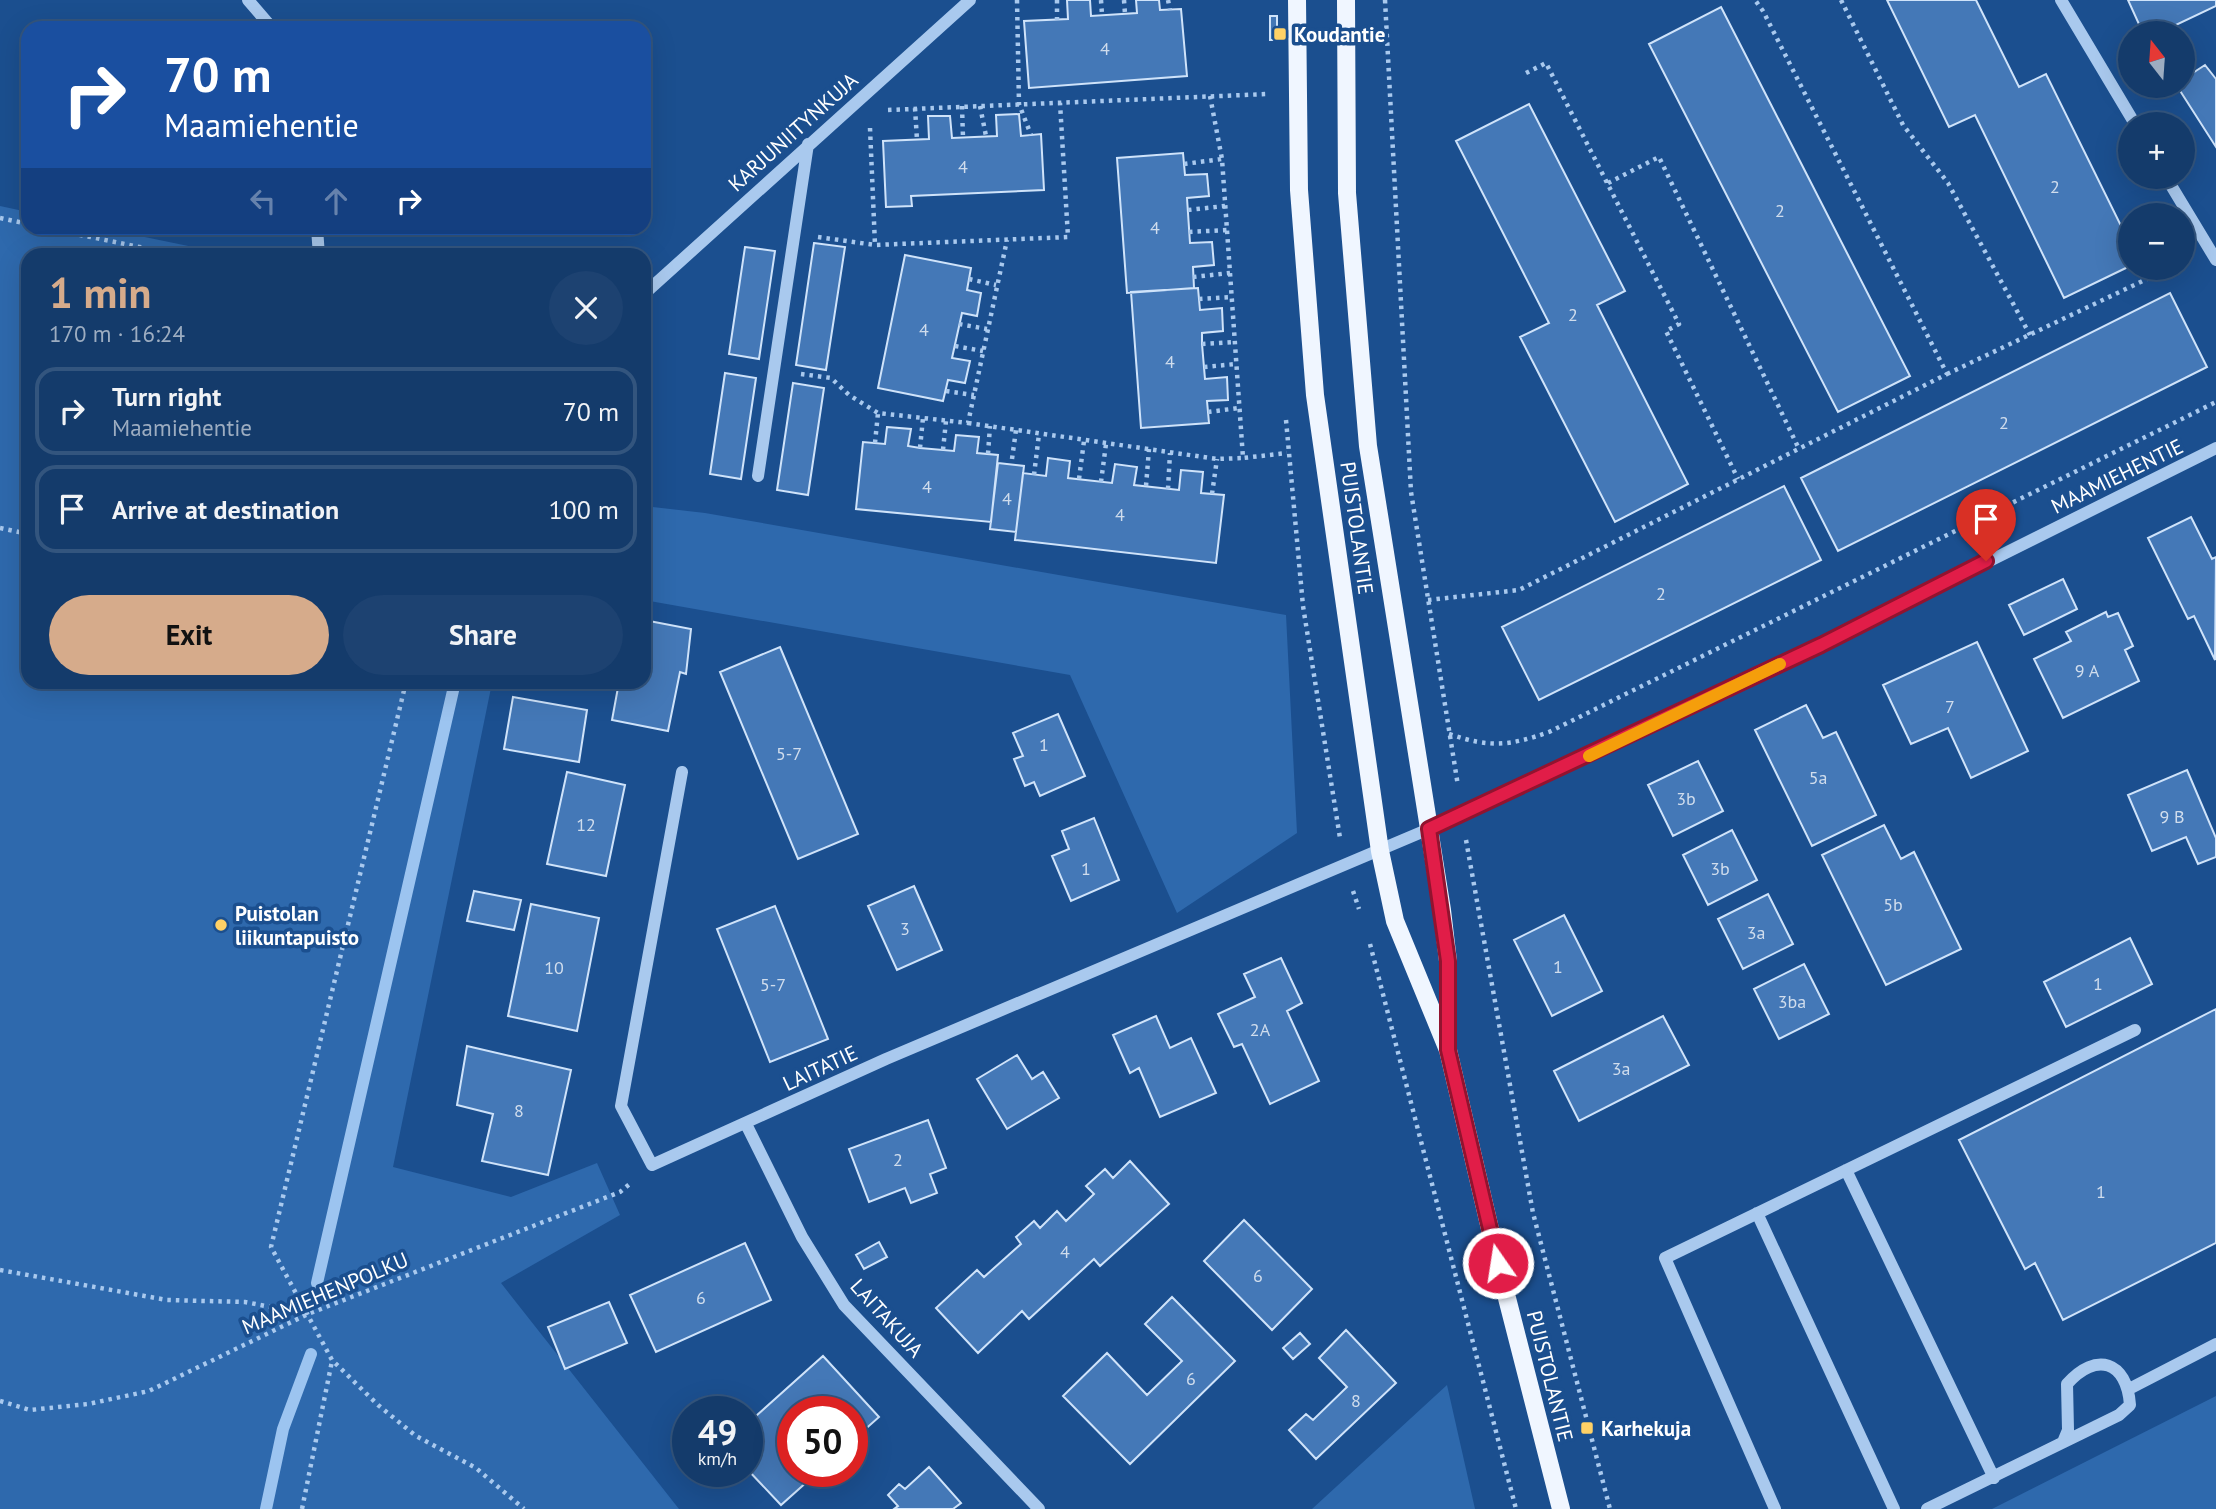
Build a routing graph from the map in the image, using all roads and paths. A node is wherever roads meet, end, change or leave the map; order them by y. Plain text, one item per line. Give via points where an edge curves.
1 (248, 0) edge
2 (970, 0) edge
3 (1017, 0) edge
4 (1056, 0) edge
5 (1101, 0) edge
6 (1124, 0) edge
7 (1168, 0) edge
8 (1297, 0) edge
9 (1346, 0) edge
10 (1385, 0) edge
11 (1755, 0) edge
12 (1840, 0) edge
13 (2061, 0) edge
14 (1170, 10) dead end
15 (1125, 14) dead end
16 (1102, 15) dead end
17 (1057, 20) dead end
18 (266, 21) edge
19 (1525, 73) dead end
20 (1268, 94) dead end
21 (1210, 96) junction
22 (1060, 103) junction
23 (1020, 104) junction
24 (962, 106) junction
25 (980, 106) junction
26 (915, 108) junction
27 (880, 110) dead end
28 (2128, 112) edge
29 (869, 124) dead end
30 (1031, 135) dead end
31 (986, 136) dead end
32 (963, 138) dead end
33 (917, 140) dead end
34 (808, 144) junction
35 (1222, 159) junction
36 (1184, 164) dead end
37 (1608, 183) junction
38 (2173, 189) edge
39 (1225, 206) junction
40 (1188, 210) dead end
41 (0, 218) edge
42 (21, 222) edge
43 (1227, 230) junction
44 (1189, 232) dead end
45 (793, 233) junction
46 (80, 235) edge
47 (1007, 240) junction
48 (875, 245) junction
49 (145, 248) edge
50 (2216, 260) edge
51 (1230, 274) junction
52 (1193, 277) dead end
53 (969, 279) dead end
54 (2145, 280) edge
55 (996, 285) junction
56 (651, 288) edge
57 (1231, 297) junction
58 (1199, 299) dead end
59 (959, 324) dead end
60 (987, 329) junction
61 (2030, 335) junction
62 (1235, 342) junction
63 (1202, 344) dead end
64 (955, 346) dead end
65 (983, 351) junction
66 (1236, 364) junction
67 (1204, 367) dead end
68 (773, 371) junction
69 (1947, 374) junction
70 (946, 391) dead end
71 (974, 395) junction
72 (2216, 402) edge
73 (1239, 408) junction
74 (1208, 412) dead end
75 (878, 413) junction
76 (923, 418) junction
77 (946, 421) junction
78 (968, 423) junction
79 (990, 426) junction
80 (1016, 430) junction
81 (1039, 434) junction
82 (1084, 440) junction
83 (875, 443) dead end
84 (1106, 444) junction
85 (920, 448) dead end
86 (2216, 448) edge
87 (1149, 449) junction
88 (1800, 449) junction
89 (943, 450) dead end
90 (1170, 453) junction
91 (1287, 453) dead end
92 (988, 454) dead end
93 (1243, 458) junction
94 (1012, 459) dead end
95 (1217, 459) junction
96 (1034, 475) dead end
97 (758, 476) dead end
98 (1079, 479) dead end
99 (1738, 480) junction
100 (1101, 482) dead end
101 (1146, 486) dead end
102 (1168, 489) dead end
103 (1212, 494) dead end
104 (0, 528) edge
105 (21, 532) edge
106 (1428, 600) junction
107 (404, 689) edge
108 (1449, 734) junction
109 (682, 772) dead end
110 (1462, 814) junction
111 (1429, 829) junction
112 (1380, 851) junction
113 (2135, 1030) dead end
114 (1448, 1050) junction
115 (746, 1124) junction
116 (652, 1165) junction
117 (1846, 1170) junction
118 (1757, 1213) junction
119 (0, 1270) edge
120 (308, 1314) junction
121 (2216, 1344) edge
122 (332, 1360) junction
123 (2129, 1389) junction
124 (0, 1401) edge
125 (2063, 1442) junction
126 (1994, 1478) junction
127 (302, 1509) edge
128 (524, 1509) edge
129 (1040, 1509) edge
130 (1561, 1509) edge
131 (1610, 1509) edge
132 (1775, 1509) edge
133 (1894, 1509) edge
134 (1927, 1509) edge

1 - 18 street
2 - 34 street, KARJUNIITYNKUJA
3 - 23 path
4 - 17 path
5 - 16 path
6 - 15 path
7 - 14 path
8 - 112 main road, PUISTOLANTIE via 1299,190 1315,395
9 - 111 main road, PUISTOLANTIE via 1347,193 1368,446
10 - 106 path via 1411,492
11 - 69 path
12 - 61 path via 1903,125 1948,183
13 - 28 street
19 - 37 path via 1546,63
20 - 21 path
21 - 22 path
21 - 35 path
22 - 23 path
22 - 47 path via 1068,237
23 - 25 path
23 - 30 path
24 - 25 path
24 - 26 path
24 - 32 path
25 - 31 path
26 - 27 path
26 - 33 path
29 - 48 path
34 - 45 street
34 - 56 street, KARJUNIITYNKUJA
35 - 36 path
35 - 39 path
37 - 88 path via 1659,157
37 - 99 path via 1679,324 1666,331
38 - 50 street
39 - 40 path
39 - 43 path
41 - 42 path
43 - 44 path
43 - 51 path
45 - 48 path
45 - 68 street
46 - 49 path
47 - 48 path
47 - 55 path
51 - 52 path
51 - 57 path
53 - 55 path
54 - 61 path
55 - 60 path
57 - 58 path
57 - 62 path
59 - 60 path
60 - 65 path
61 - 69 path
62 - 63 path
62 - 66 path
64 - 65 path
65 - 71 path
66 - 67 path
66 - 73 path
68 - 75 path via 831,378
68 - 97 street
69 - 88 path
70 - 71 path
71 - 78 path
72 - 108 path via 1549,732 1516,744 1480,745
73 - 74 path
73 - 93 path
75 - 76 path
75 - 83 path
76 - 77 path
76 - 85 path
77 - 78 path
77 - 89 path
78 - 79 path
79 - 80 path
79 - 92 path
80 - 81 path
80 - 94 path
81 - 82 path
81 - 96 path
82 - 84 path
82 - 98 path
84 - 87 path
84 - 100 path
86 - 110 street, MAAMIEHENTIE via 1808,651
87 - 90 path
87 - 101 path
88 - 99 path
90 - 95 path
90 - 102 path
91 - 93 path
93 - 95 path
95 - 103 path
99 - 106 path via 1519,590
104 - 105 path
106 - 108 path
107 - 120 path via 271,1247
108 - 110 path
109 - 116 street via 621,1106
110 - 111 street, MAAMIEHENTIE
110 - 131 path via 1533,1213
111 - 112 street, LAITATIE
111 - 114 main road, PUISTOLANTIE via 1448,961
112 - 114 main road, PUISTOLANTIE via 1395,920
112 - 115 street, LAITATIE via 1036,994
113 - 117 street
114 - 130 main road, PUISTOLANTIE
115 - 116 street, LAITATIE
115 - 129 street, LAITAKUJA via 802,1237 844,1305
116 - 120 path, MAAMIEHENPOLKU via 620,1192
117 - 118 street
117 - 126 street
118 - 132 street via 1665,1258
118 - 133 street
119 - 120 path via 167,1300 245,1302
120 - 122 path
120 - 124 path, MAAMIEHENPOLKU via 149,1391 30,1410
121 - 123 street
122 - 127 path
122 - 128 path via 416,1436 476,1468
123 - 125 street via 2130,1405 2119,1415
123 - 125 street via 2110,1365 2094,1364 2077,1372 2067,1384 2068,1430
125 - 126 street
126 - 134 street

